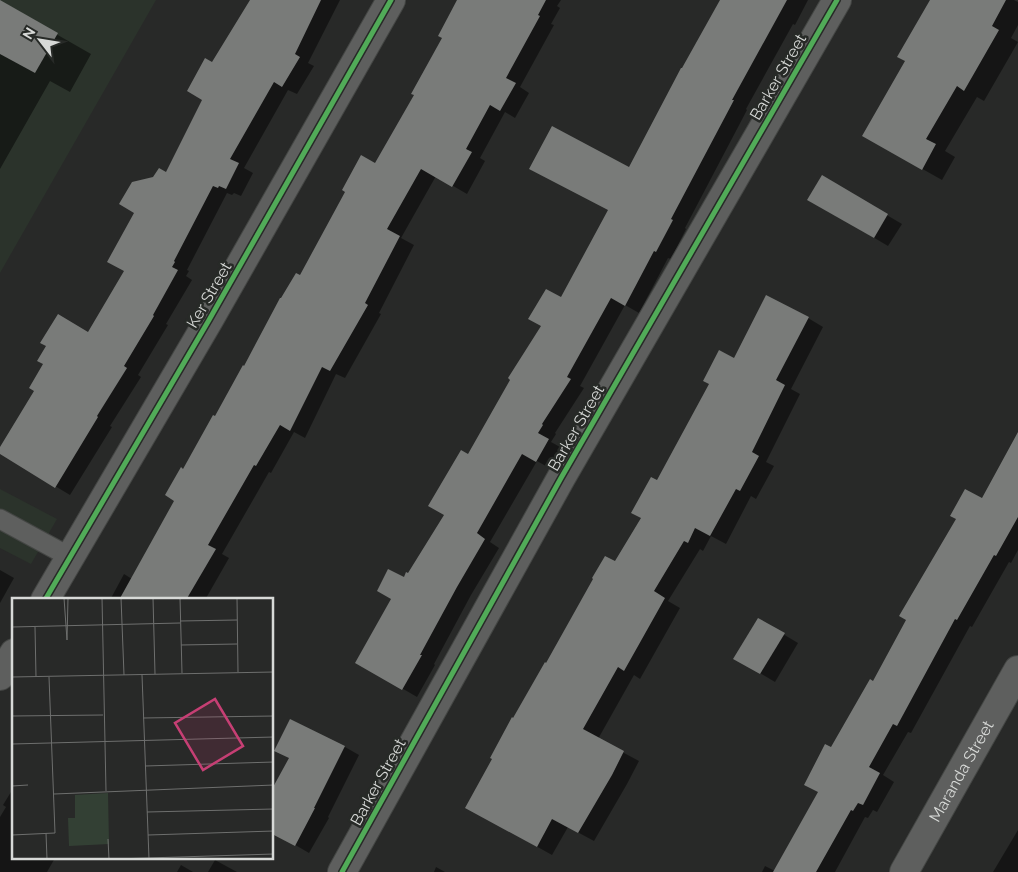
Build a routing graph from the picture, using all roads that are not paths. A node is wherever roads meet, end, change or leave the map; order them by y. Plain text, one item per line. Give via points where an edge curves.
1 (391, 0) edge
2 (837, 0) edge
3 (0, 519) edge
4 (70, 557) junction
5 (46, 598) edge
6 (12, 655) edge
7 (1018, 670) edge
8 (0, 676) edge
9 (342, 872) edge
10 (904, 872) edge

1 - 4 street, Ker Street
2 - 9 street, Barker Street via 561,478
3 - 4 lane
4 - 5 street, Ker Street
6 - 8 street
7 - 10 street, Maranda Street

